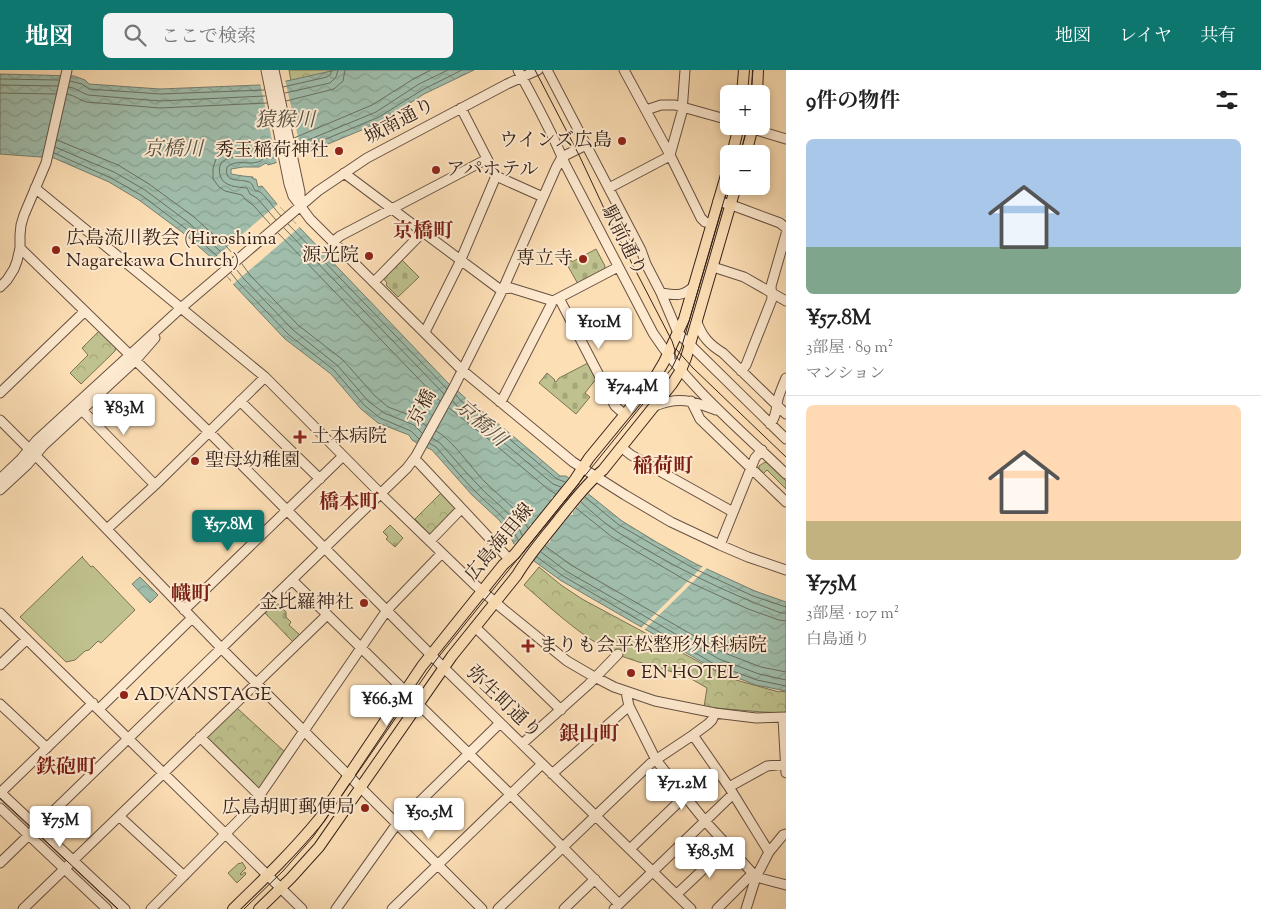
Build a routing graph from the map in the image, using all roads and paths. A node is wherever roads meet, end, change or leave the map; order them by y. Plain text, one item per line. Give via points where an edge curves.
1 (266, 70) edge
2 (274, 70) edge
3 (538, 70) edge
4 (547, 70) edge
5 (624, 70) edge
6 (685, 70) edge
7 (744, 70) edge
8 (758, 70) edge
9 (67, 71) edge
10 (520, 74) edge
11 (743, 85) edge
12 (757, 85) edge
13 (683, 107) junction
14 (461, 108) junction
15 (646, 110) junction
16 (720, 117) edge
17 (770, 134) edge
18 (786, 139) edge
19 (586, 145) junction
20 (670, 155) junction
21 (562, 157) junction
22 (487, 159) junction
23 (290, 164) junction
24 (344, 173) junction
25 (496, 176) junction
26 (35, 188) junction
27 (609, 188) junction
28 (720, 194) edge
29 (733, 195) edge
30 (543, 197) junction
31 (718, 201) junction
32 (730, 205) junction
33 (300, 206) junction
34 (392, 209) junction
35 (712, 224) junction
36 (786, 228) edge
37 (423, 232) junction
38 (786, 234) edge
39 (333, 242) junction
40 (20, 248) junction
41 (461, 260) junction
42 (618, 267) junction
43 (713, 267) junction
44 (374, 282) junction
45 (0, 287) edge
46 (693, 287) junction
47 (503, 290) junction
48 (661, 293) junction
49 (772, 293) junction
50 (556, 299) junction
51 (786, 301) edge
52 (181, 308) junction
53 (84, 312) junction
54 (697, 322) junction
55 (425, 332) junction
56 (678, 333) junction
57 (692, 342) junction
58 (714, 347) junction
59 (668, 355) junction
60 (132, 358) junction
61 (462, 370) junction
62 (681, 370) junction
63 (741, 371) junction
64 (265, 377) junction
65 (786, 378) edge
66 (0, 393) edge
67 (240, 401) junction
68 (690, 401) junction
69 (500, 402) junction
70 (777, 405) junction
71 (655, 406) junction
72 (80, 407) junction
73 (719, 411) junction
74 (624, 414) junction
75 (786, 414) edge
76 (0, 420) edge
77 (770, 424) junction
78 (208, 432) junction
79 (786, 439) edge
80 (621, 447) junction
81 (762, 450) junction
82 (32, 452) junction
83 (344, 456) junction
84 (414, 459) junction
85 (582, 468) junction
86 (751, 468) junction
87 (786, 474) edge
88 (595, 476) junction
89 (0, 479) edge
90 (320, 479) junction
91 (155, 485) junction
92 (0, 490) edge
93 (381, 494) junction
94 (786, 502) edge
95 (462, 509) junction
96 (288, 510) junction
97 (733, 512) junction
98 (107, 529) junction
99 (430, 541) junction
100 (720, 546) junction
101 (325, 548) junction
102 (442, 553) junction
103 (509, 559) junction
104 (786, 570) edge
105 (292, 580) junction
106 (482, 591) junction
107 (495, 602) junction
108 (184, 610) junction
109 (387, 610) junction
110 (0, 614) edge
111 (327, 615) junction
112 (192, 618) junction
113 (475, 627) junction
114 (27, 640) junction
115 (360, 648) junction
116 (221, 649) junction
117 (618, 654) dead end
118 (431, 655) junction
119 (0, 665) edge
120 (443, 667) junction
121 (596, 678) junction
122 (256, 683) junction
123 (404, 691) junction
124 (626, 692) junction
125 (0, 704) edge
126 (418, 704) junction
127 (96, 706) junction
128 (629, 706) junction
129 (561, 710) junction
130 (714, 713) junction
131 (785, 718) edge
132 (500, 723) junction
133 (304, 731) junction
134 (693, 735) junction
135 (200, 737) junction
136 (128, 738) junction
137 (522, 744) junction
138 (47, 748) junction
139 (469, 754) junction
140 (656, 760) junction
141 (542, 764) junction
142 (786, 764) edge
143 (164, 773) junction
144 (786, 773) edge
145 (552, 774) junction
146 (348, 775) junction
147 (360, 788) junction
148 (731, 790) junction
149 (0, 792) edge
150 (511, 795) junction
151 (260, 796) junction
152 (685, 796) junction
153 (0, 808) edge
154 (120, 816) junction
155 (596, 816) junction
156 (705, 821) junction
157 (396, 825) junction
158 (37, 826) junction
159 (227, 834) junction
160 (786, 834) edge
161 (29, 835) junction
162 (728, 846) junction
163 (564, 847) junction
164 (630, 849) junction
165 (769, 852) junction
166 (74, 861) junction
167 (0, 862) edge
168 (437, 865) junction
169 (65, 869) junction
170 (653, 871) junction
171 (268, 875) junction
172 (184, 876) junction
173 (756, 877) junction
174 (595, 879) junction
175 (786, 885) edge
176 (281, 888) junction
177 (677, 894) junction
178 (617, 906) edge
179 (23, 909) edge
180 (107, 909) edge
181 (125, 909) edge
182 (151, 909) edge
183 (233, 909) edge
184 (259, 909) edge
185 (302, 909) edge
186 (336, 909) edge
187 (392, 909) edge
188 (482, 909) edge
189 (498, 909) edge
190 (564, 909) edge
191 (691, 909) edge
192 (717, 909) edge
193 (746, 909) edge

1 - 23 street
2 - 23 street
3 - 10 street, 城南通り
4 - 19 street, 駅前通り
5 - 15 street
6 - 13 street
7 - 11 main road
8 - 12 main road
9 - 26 street via 46,159
10 - 14 street, 城南通り
10 - 21 street, 駅前通り
13 - 15 street via 661,105
13 - 16 street
13 - 20 street
14 - 22 street
14 - 24 street, 城南通り
15 - 20 street
17 - 18 street
19 - 21 street
19 - 27 street, 駅前通り
20 - 27 street
20 - 35 street via 701,218
21 - 30 street, 京橋
21 - 42 street, 駅前通り
22 - 25 street
22 - 34 street
23 - 33 street via 293,196
24 - 33 street, 城南通り
24 - 34 street
25 - 30 street
25 - 41 street
26 - 40 street via 21,224
26 - 52 street
27 - 48 street, 駅前通り
28 - 31 main road, 広島海田線
29 - 32 main road, 広島海田線
30 - 47 street, 京橋
31 - 32 street
31 - 35 main road, 広島海田線
32 - 36 street
32 - 43 main road, 広島海田線
33 - 39 street
33 - 52 street, 城南通り
34 - 37 street
34 - 39 street
35 - 46 main road, 広島海田線
37 - 41 street
37 - 44 street
38 - 49 street via 771,286
39 - 44 street
40 - 45 street via 14,270
40 - 53 street, 弥生町通り
41 - 47 street
41 - 55 street
42 - 50 street
42 - 59 street, 駅前通り
43 - 49 street
43 - 54 main road, 広島海田線
44 - 55 street
46 - 48 street via 685,294
46 - 56 main road, 広島海田線
47 - 50 street via 511,288
47 - 61 street, 京橋
48 - 56 street, 駅前通り
49 - 51 street
49 - 63 street
50 - 69 street
50 - 74 street via 615,406
52 - 60 street
52 - 64 street
53 - 60 street, 弥生町通り
53 - 66 street
54 - 57 main road, 広島海田線
54 - 58 street via 702,336
55 - 61 street
56 - 57 street
56 - 59 main road, 広島海田線
57 - 58 street
57 - 62 main road, 広島海田線
57 - 77 street via 698,354
58 - 63 street
59 - 62 street, 駅前通り
59 - 74 main road, 広島海田線 via 654,379
60 - 72 street
60 - 78 street, 弥生町通り
61 - 69 street
61 - 84 street, 京橋
62 - 71 main road, 広島海田線
62 - 73 street, 駅前通り
63 - 70 street
64 - 67 street
64 - 83 street
65 - 70 street
67 - 78 street
67 - 90 street
68 - 71 street via 672,401
68 - 73 street
68 - 86 street via 700,419
69 - 85 street
70 - 75 street
70 - 77 street
71 - 80 main road, 広島海田線
72 - 82 street via 43,446
72 - 91 street
73 - 81 street, 駅前通り
74 - 85 main road, 広島海田線
76 - 82 street
77 - 79 street
78 - 91 street
78 - 96 street, 弥生町通り
80 - 88 main road, 広島海田線
80 - 97 street
81 - 86 street via 754,458
81 - 87 street, 駅前通り
82 - 89 street
82 - 92 street via 27,465
82 - 98 street
83 - 90 street
83 - 93 street
84 - 93 street, 京橋
84 - 95 street
85 - 88 street
85 - 103 main road, 広島海田線
86 - 94 street
86 - 97 street
88 - 100 street via 671,522
88 - 107 main road, 広島海田線
90 - 96 street
91 - 98 street
93 - 99 street
93 - 101 street, 京橋
95 - 99 street
95 - 103 street
96 - 101 street, 弥生町通り
96 - 108 street
97 - 100 street
98 - 108 street
99 - 102 street
100 - 104 street
101 - 105 street, 京橋
101 - 109 street, 弥生町通り
102 - 106 street
102 - 109 street
103 - 106 main road, 広島海田線
105 - 111 street
105 - 116 street, 京橋
106 - 107 street
106 - 118 main road, 広島海田線
107 - 113 main road, 広島海田線
107 - 121 street via 558,654
108 - 112 street
109 - 115 street
109 - 118 street, 弥生町通り
110 - 114 street
111 - 115 street
111 - 122 street
112 - 116 street
112 - 127 street
113 - 120 main road, 広島海田線
113 - 129 street
114 - 119 street
114 - 127 street
115 - 123 street
115 - 133 street
116 - 122 street
116 - 136 street, 京橋
117 - 121 street
118 - 120 street, 弥生町通り
118 - 123 main road, 広島海田線
120 - 126 main road, 広島海田線
120 - 132 street, 弥生町通り
121 - 124 street
121 - 129 street
122 - 133 street
122 - 135 street
123 - 126 street
123 - 146 main road, 広島海田線
124 - 128 street
124 - 130 street via 669,705
125 - 138 street
126 - 139 street
126 - 147 main road, 広島海田線
127 - 136 street
127 - 138 street
128 - 140 street
128 - 145 street
129 - 137 street
130 - 131 street
130 - 134 street via 712,720
131 - 142 street
132 - 137 street, 弥生町通り
132 - 139 street
133 - 146 street
133 - 151 street
134 - 140 street
134 - 148 street
135 - 143 street
135 - 151 street
136 - 143 street
136 - 158 street, 京橋
137 - 141 street, 弥生町通り
138 - 149 street
139 - 150 street
139 - 157 street
140 - 152 street
140 - 155 street
141 - 145 street, 弥生町通り
141 - 150 street
142 - 144 street
142 - 148 street via 767,766
143 - 154 street
143 - 159 street
145 - 155 street, 弥生町通り
146 - 147 street
146 - 171 main road, 広島海田線 via 320,818
147 - 157 street
147 - 176 main road, 広島海田線 via 319,847
148 - 156 street
148 - 165 street
149 - 158 street
150 - 163 street
150 - 168 street
151 - 159 street
152 - 156 street
152 - 164 street
153 - 161 street
154 - 166 street
154 - 172 street
155 - 163 street
155 - 164 street, 弥生町通り
156 - 162 street
156 - 170 street
157 - 168 street
157 - 186 street
158 - 161 street, 京橋
158 - 166 street
159 - 171 street
159 - 172 street
160 - 165 street
161 - 167 street, 京橋
161 - 169 street
162 - 173 street
162 - 177 street
163 - 174 street
163 - 189 street
164 - 170 street, 弥生町通り
165 - 173 street
166 - 169 street
166 - 181 street
168 - 187 street
168 - 188 street
169 - 179 street
169 - 180 street
170 - 177 street, 弥生町通り
170 - 178 street
171 - 176 street
171 - 183 main road, 広島海田線
172 - 182 street
173 - 175 street
173 - 192 street via 750,876
173 - 193 street
174 - 178 street
174 - 190 street
176 - 184 main road, 広島海田線
176 - 185 street
177 - 191 street, 弥生町通り

